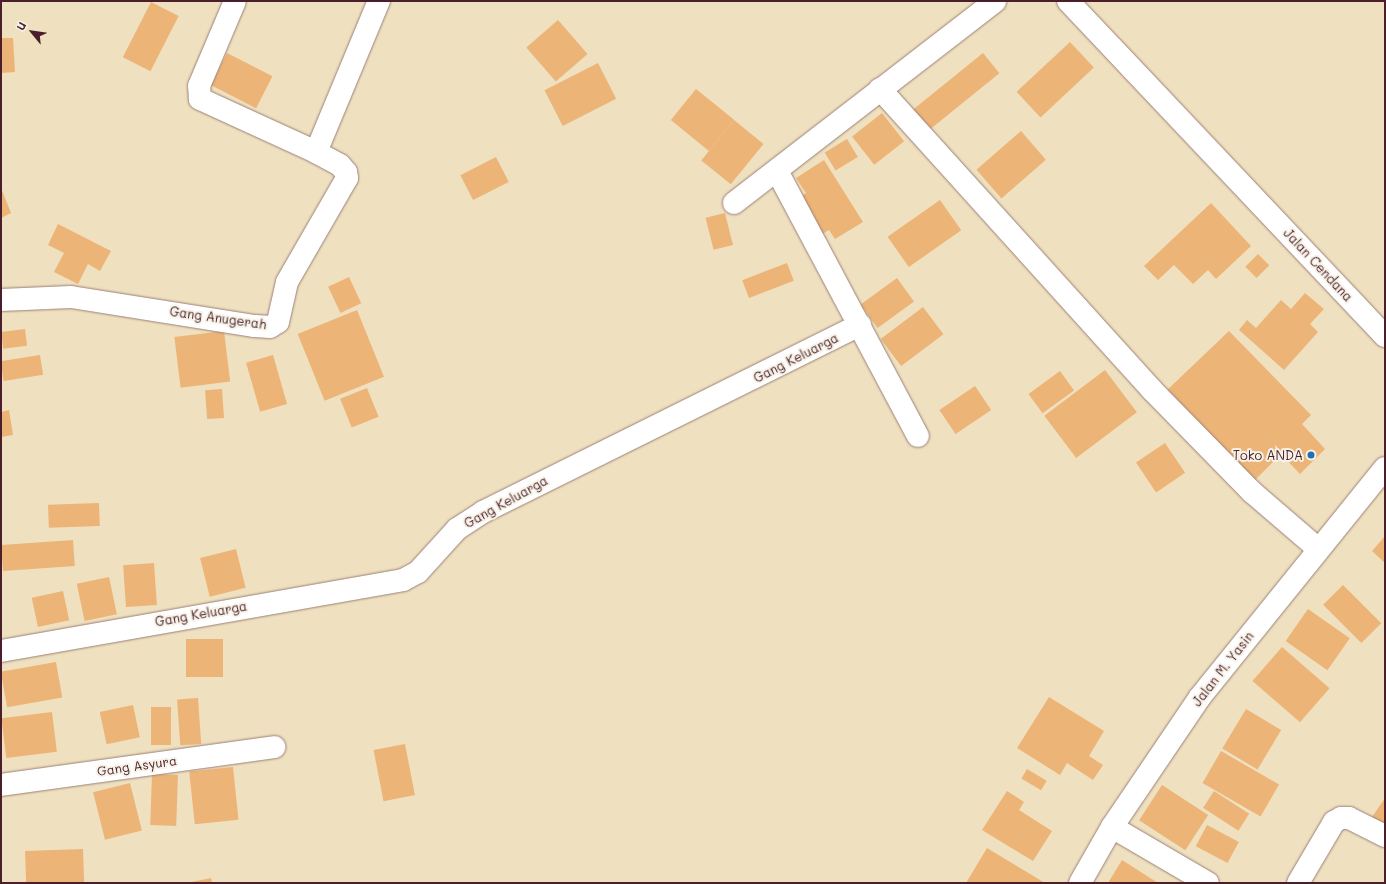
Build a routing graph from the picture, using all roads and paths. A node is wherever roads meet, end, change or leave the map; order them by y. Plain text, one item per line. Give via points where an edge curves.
1 (235, 1) edge
2 (379, 1) edge
3 (995, 1) edge
4 (1068, 1) edge
5 (880, 90) junction
6 (316, 152) junction
7 (777, 171) junction
8 (734, 203) dead end
9 (1, 300) edge
10 (860, 326) junction
11 (1385, 336) edge
12 (918, 436) dead end
13 (1385, 468) edge
14 (1317, 548) junction
15 (1, 651) edge
16 (274, 746) dead end
17 (1, 785) edge
18 (1112, 827) junction
19 (1385, 836) edge
20 (1080, 883) edge
21 (1208, 883) edge
22 (1298, 883) edge

1 - 6 street, Gang Anugerah via 199,86 200,99
2 - 6 street
3 - 5 street
4 - 11 street, Jalan Cendana
5 - 7 street
5 - 14 street via 1168,406 1252,492
6 - 9 street, Gang Anugerah via 340,165 347,178 287,282 281,316 275,326 255,326 71,297
7 - 8 street
7 - 10 street
10 - 12 street
10 - 15 street, Gang Keluarga via 483,512 457,529 418,572 403,580
13 - 14 street, Jalan M. Yasin
14 - 18 street, Jalan M. Yasin via 1200,697
16 - 17 street, Gang Asyura
18 - 20 street, Jalan M. Yasin
18 - 21 street
19 - 22 street via 1349,818 1341,818 1334,822

